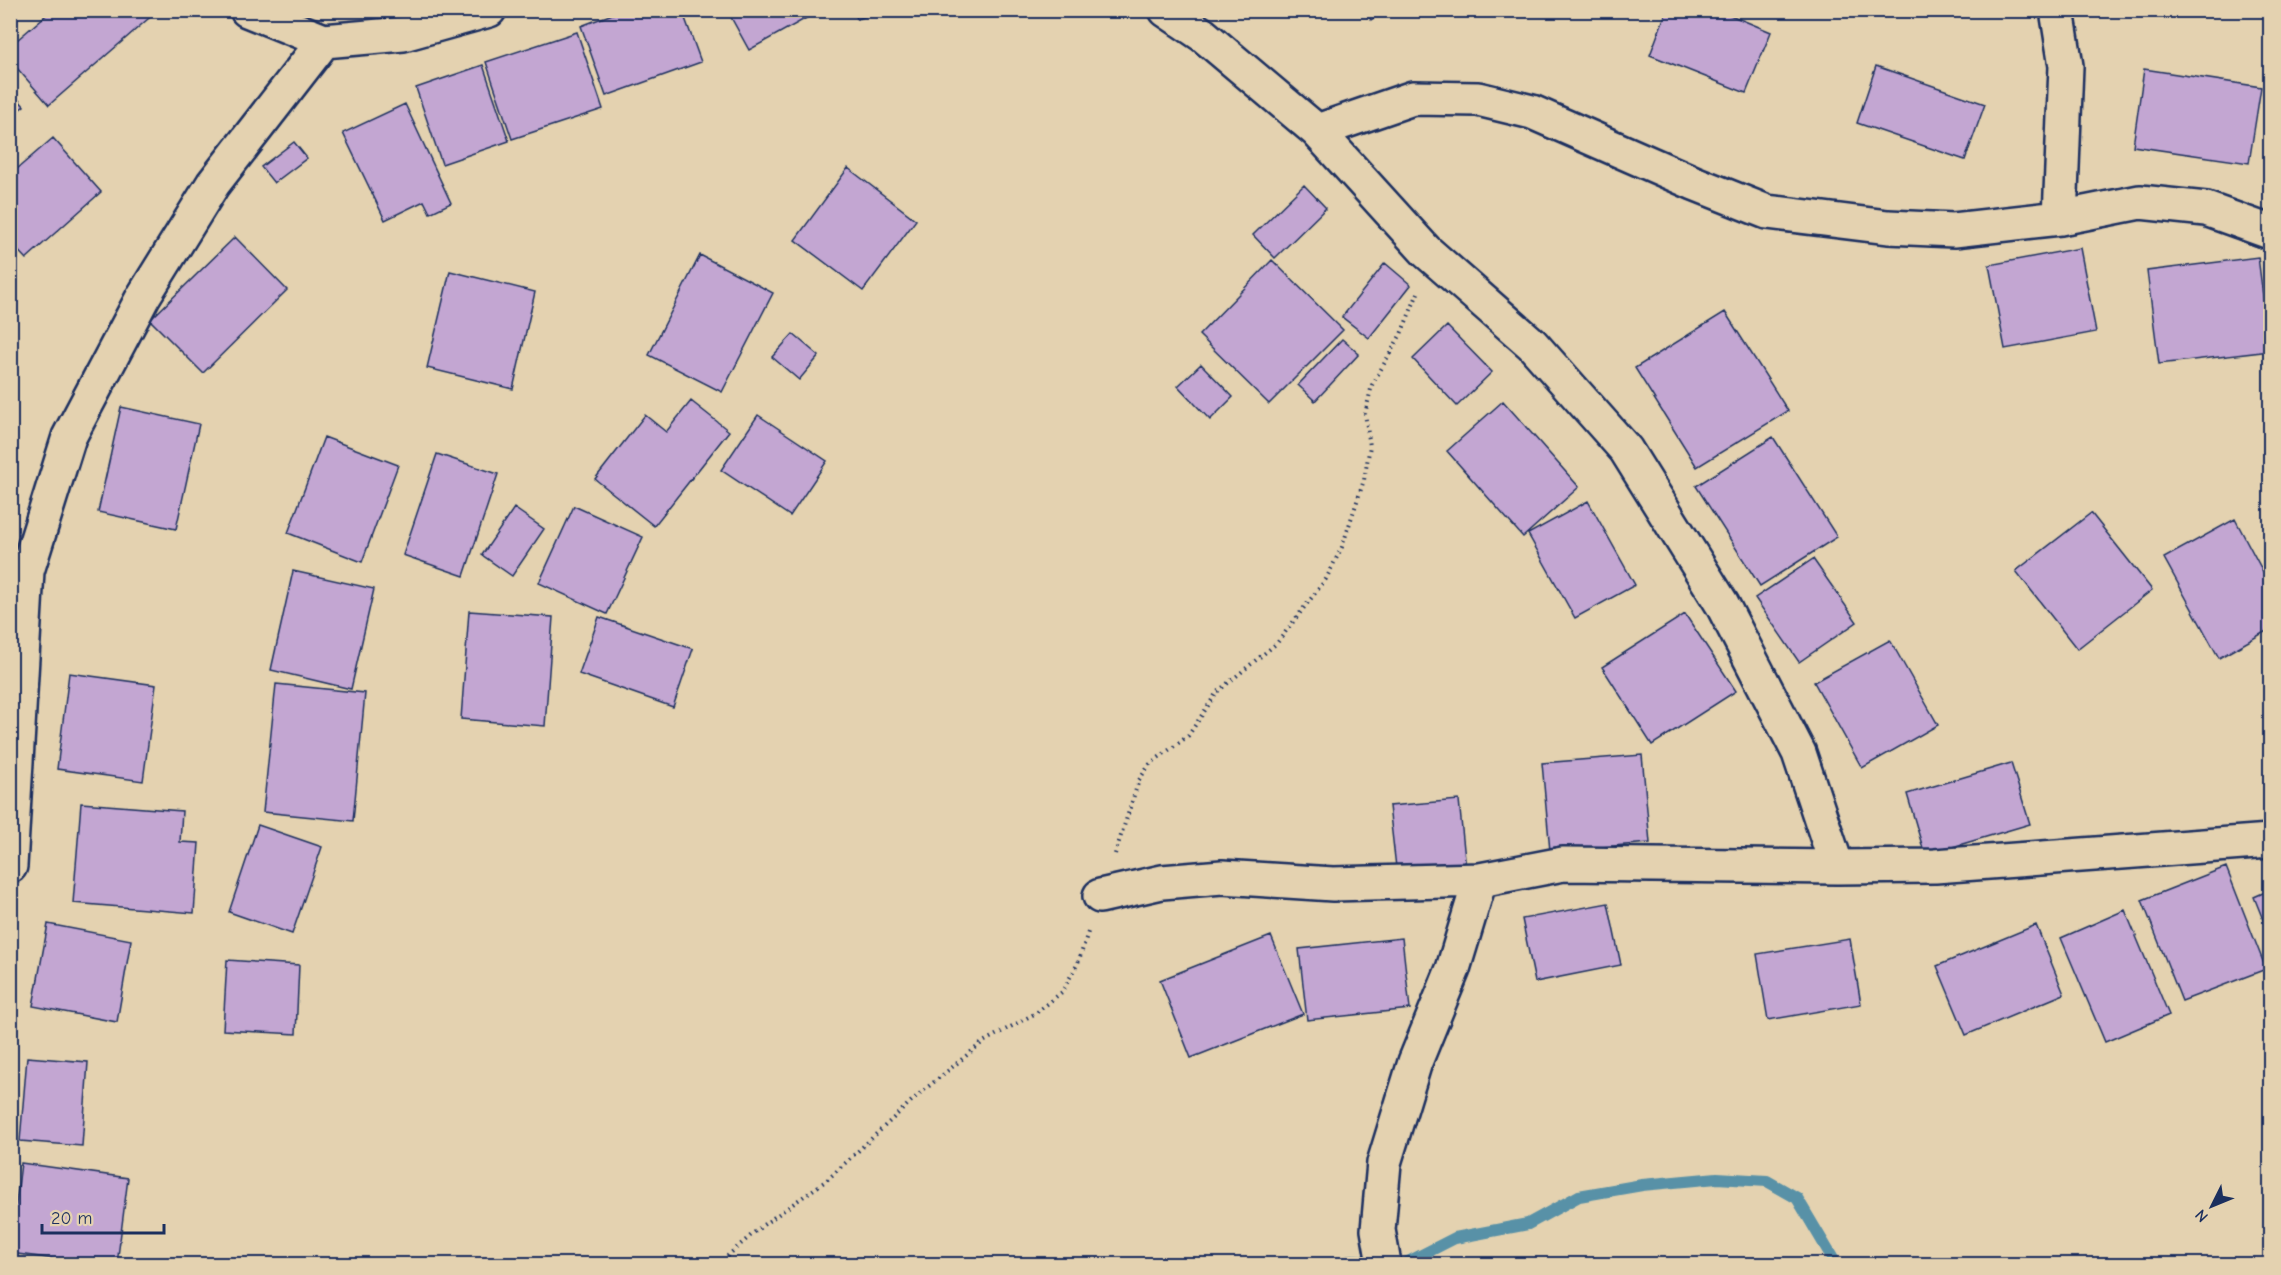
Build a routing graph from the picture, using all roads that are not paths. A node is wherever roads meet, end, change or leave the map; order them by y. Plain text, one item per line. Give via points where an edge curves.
1 (247, 10) edge
2 (489, 10) edge
3 (1166, 10) edge
4 (2056, 10) edge
5 (324, 42) junction
6 (1317, 131) junction
7 (2060, 218) junction
8 (2271, 232) edge
9 (19, 573) edge
10 (2271, 841) edge
11 (10, 866) edge
12 (1837, 867) junction
13 (1480, 879) junction
14 (1100, 896) road end
15 (1384, 1264) edge

1 - 5 street
2 - 5 street via 403,34
3 - 6 street via 1203,35
4 - 7 street via 2066,66
5 - 9 street via 213,184 142,297 69,437
6 - 7 street via 1413,98 1478,99 1532,112 1767,212 1888,227 1954,230
6 - 12 street via 1426,251 1532,344 1626,450 1722,604 1799,753
7 - 8 street via 2140,202 2206,209
9 - 11 street
10 - 12 street via 1935,866
12 - 13 street via 1563,864
13 - 14 street via 1333,884 1222,877 1162,882
13 - 15 street via 1453,969 1415,1062 1384,1163 1378,1230

